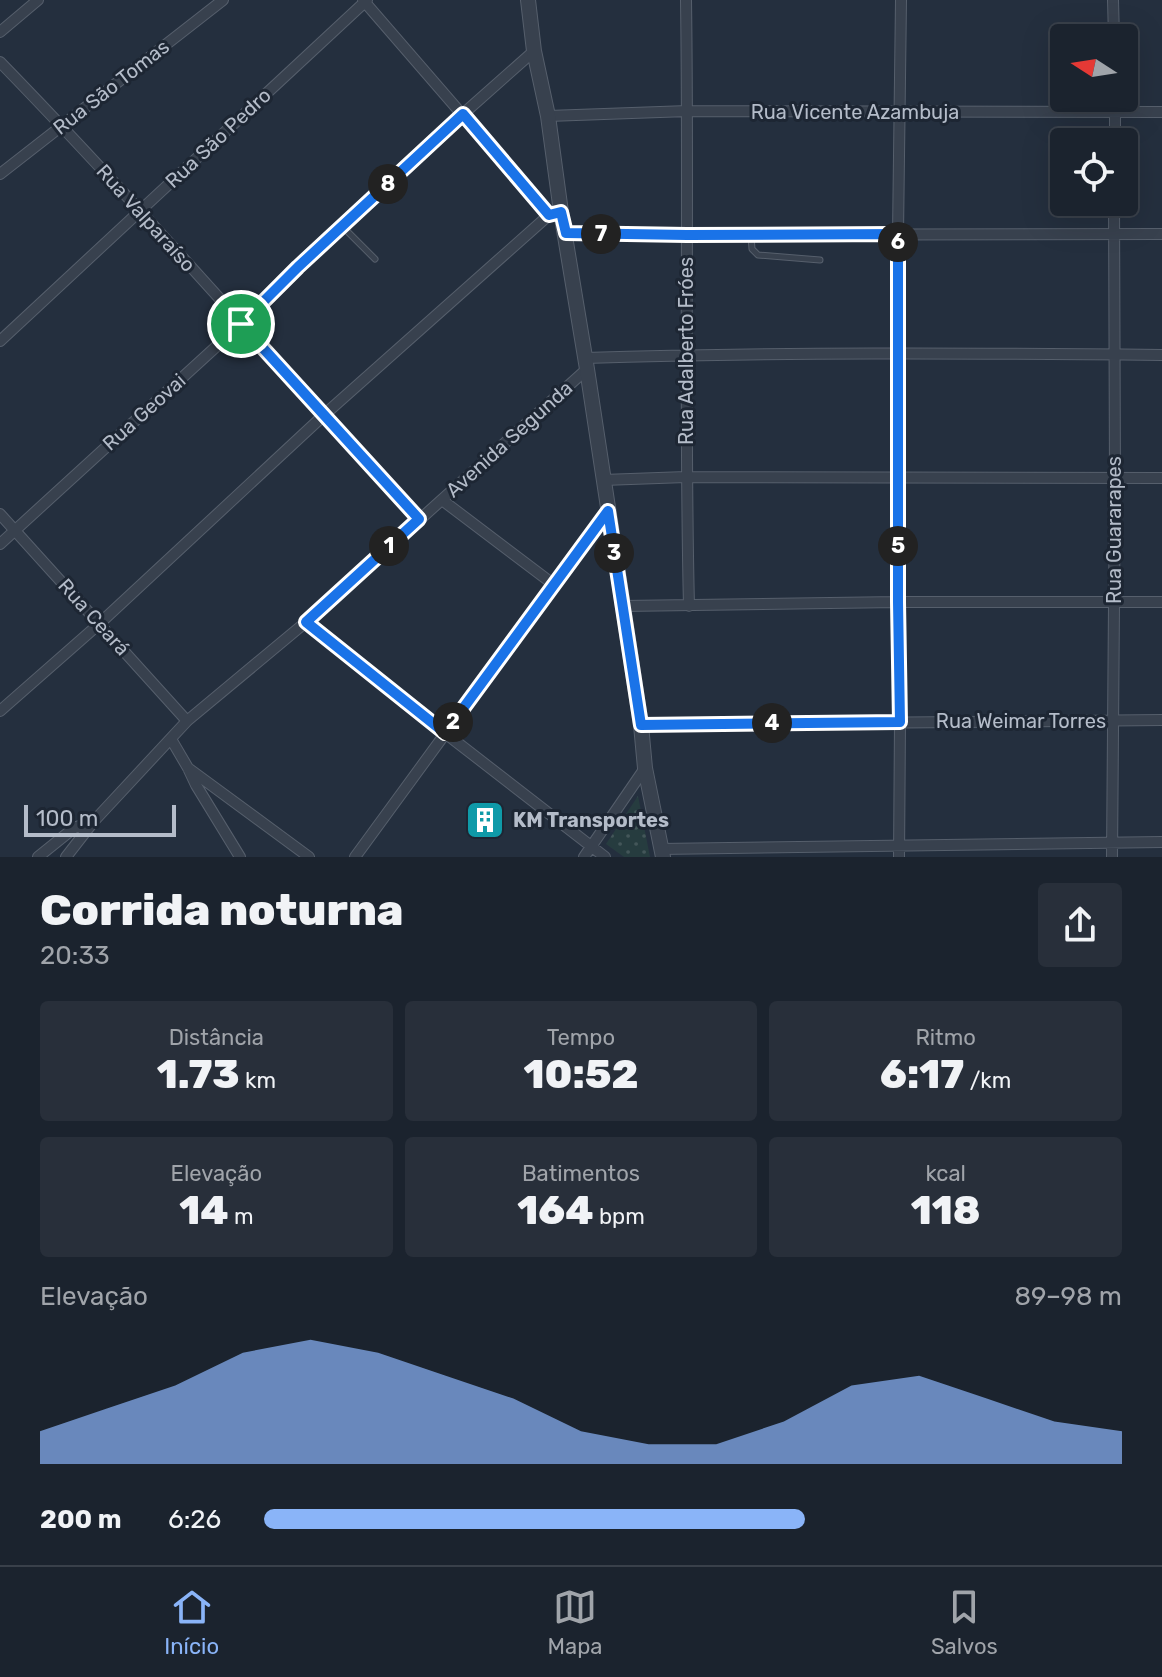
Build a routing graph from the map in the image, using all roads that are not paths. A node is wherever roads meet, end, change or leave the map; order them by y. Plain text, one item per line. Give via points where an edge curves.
1 (38, 0) edge
2 (223, 0) edge
3 (528, 0) edge
4 (686, 0) edge
5 (901, 0) edge
6 (1113, 0) edge
7 (365, 1) edge
8 (1114, 24) edge
9 (0, 32) edge
10 (534, 51) junction
11 (0, 62) edge
12 (688, 111) junction
13 (901, 111) junction
14 (1162, 112) edge
15 (1115, 113) junction
16 (463, 114) junction
17 (548, 116) junction
18 (61, 125) junction
19 (1115, 128) edge
20 (0, 174) edge
21 (140, 210) junction
22 (555, 214) junction
23 (1114, 216) edge
24 (343, 226) junction
25 (566, 233) junction
26 (898, 234) junction
27 (1113, 234) junction
28 (1162, 234) edge
29 (687, 235) junction
30 (751, 235) junction
31 (375, 259) dead end
32 (820, 260) dead end
33 (241, 324) junction
34 (0, 341) edge
35 (899, 353) junction
36 (1113, 354) junction
37 (685, 355) junction
38 (1162, 355) edge
39 (586, 364) junction
40 (324, 415) junction
41 (686, 477) junction
42 (899, 477) junction
43 (1115, 478) junction
44 (1162, 478) edge
45 (603, 480) junction
46 (442, 500) junction
47 (608, 511) junction
48 (0, 514) edge
49 (419, 519) junction
50 (15, 531) junction
51 (0, 544) edge
52 (553, 584) junction
53 (898, 602) junction
54 (1114, 602) junction
55 (1162, 602) edge
56 (623, 606) junction
57 (689, 606) junction
58 (306, 622) junction
59 (99, 624) junction
60 (0, 711) edge
61 (1162, 720) edge
62 (187, 721) junction
63 (1111, 721) junction
64 (900, 722) junction
65 (641, 725) junction
66 (445, 733) junction
67 (171, 739) junction
68 (188, 768) junction
69 (645, 768) junction
70 (94, 821) junction
71 (1111, 842) junction
72 (1162, 842) edge
73 (898, 845) junction
74 (591, 847) junction
75 (661, 853) edge
76 (38, 857) edge
77 (66, 857) edge
78 (240, 857) edge
79 (309, 857) edge
80 (355, 857) edge
81 (584, 857) edge
82 (605, 857) edge
83 (899, 857) edge
84 (1112, 857) edge

1 - 9 street
2 - 18 street, Rua São Tomas
3 - 10 street
4 - 12 street, Rua Adalberto Fróes
5 - 13 street
6 - 8 street
7 - 16 street
7 - 21 street, Rua São Pedro
10 - 16 street, Rua Geovai
10 - 17 street
11 - 18 street, Rua Valparaíso
12 - 13 street, Rua Vicente Azambuja
12 - 17 street, Rua Vicente Azambuja
12 - 29 street, Rua Adalberto Fróes
13 - 15 street, Rua Vicente Azambuja
13 - 26 street
14 - 15 street, Rua Vicente Azambuja
15 - 19 street
16 - 22 street
16 - 24 street, Rua Geovai
17 - 22 street
18 - 20 street, Rua São Tomas
18 - 21 street, Rua Valparaíso
21 - 33 street, Rua Valparaíso
21 - 34 street, Rua São Pedro
22 - 25 street
22 - 40 street
23 - 27 street, Rua Guararapes
24 - 31 lane
24 - 33 street, Rua Geovai
25 - 29 street
25 - 39 street
26 - 27 street
26 - 30 street
26 - 35 street
27 - 28 street
27 - 36 street, Rua Guararapes
29 - 30 street
29 - 37 street, Rua Adalberto Fróes
30 - 32 lane via 758,255
33 - 40 street, Rua Valparaíso
33 - 50 street, Rua Geovai
35 - 36 street
35 - 37 street
35 - 42 street
36 - 38 street
36 - 43 street, Rua Guararapes
37 - 39 street
37 - 41 street, Rua Adalberto Fróes
39 - 45 street
39 - 46 street, Avenida Segunda
40 - 49 street, Rua Valparaíso
40 - 59 street
41 - 42 street
41 - 45 street
41 - 57 street, Rua Adalberto Fróes
42 - 43 street
42 - 53 street
43 - 44 street
43 - 54 street, Rua Guararapes
45 - 47 street
46 - 49 street, Avenida Segunda
46 - 52 street
47 - 52 street
47 - 56 street
48 - 50 street, Rua Ceará
49 - 58 street, Avenida Segunda
50 - 51 street, Rua Geovai
50 - 59 street, Rua Ceará
52 - 66 street
53 - 54 street
53 - 57 street
53 - 64 street
54 - 55 street
54 - 63 street, Rua Guararapes
56 - 57 street
56 - 65 street
58 - 62 street, Avenida Segunda
58 - 66 street
59 - 60 street
59 - 62 street, Rua Ceará
61 - 63 street, Rua Weimar Torres
62 - 67 street, Avenida Segunda
63 - 64 street, Rua Weimar Torres
63 - 71 street, Rua Guararapes
64 - 65 street, Rua Weimar Torres
64 - 73 street
65 - 69 street
66 - 74 street
66 - 80 street
67 - 68 street
67 - 70 street, Avenida Segunda
68 - 78 street
68 - 79 street
69 - 74 street
69 - 75 street
70 - 76 street, Avenida Segunda via 74,828
70 - 77 street
71 - 72 street
71 - 73 street
71 - 84 street, Rua Guararapes
73 - 75 street
73 - 83 street
74 - 81 street
74 - 82 street

